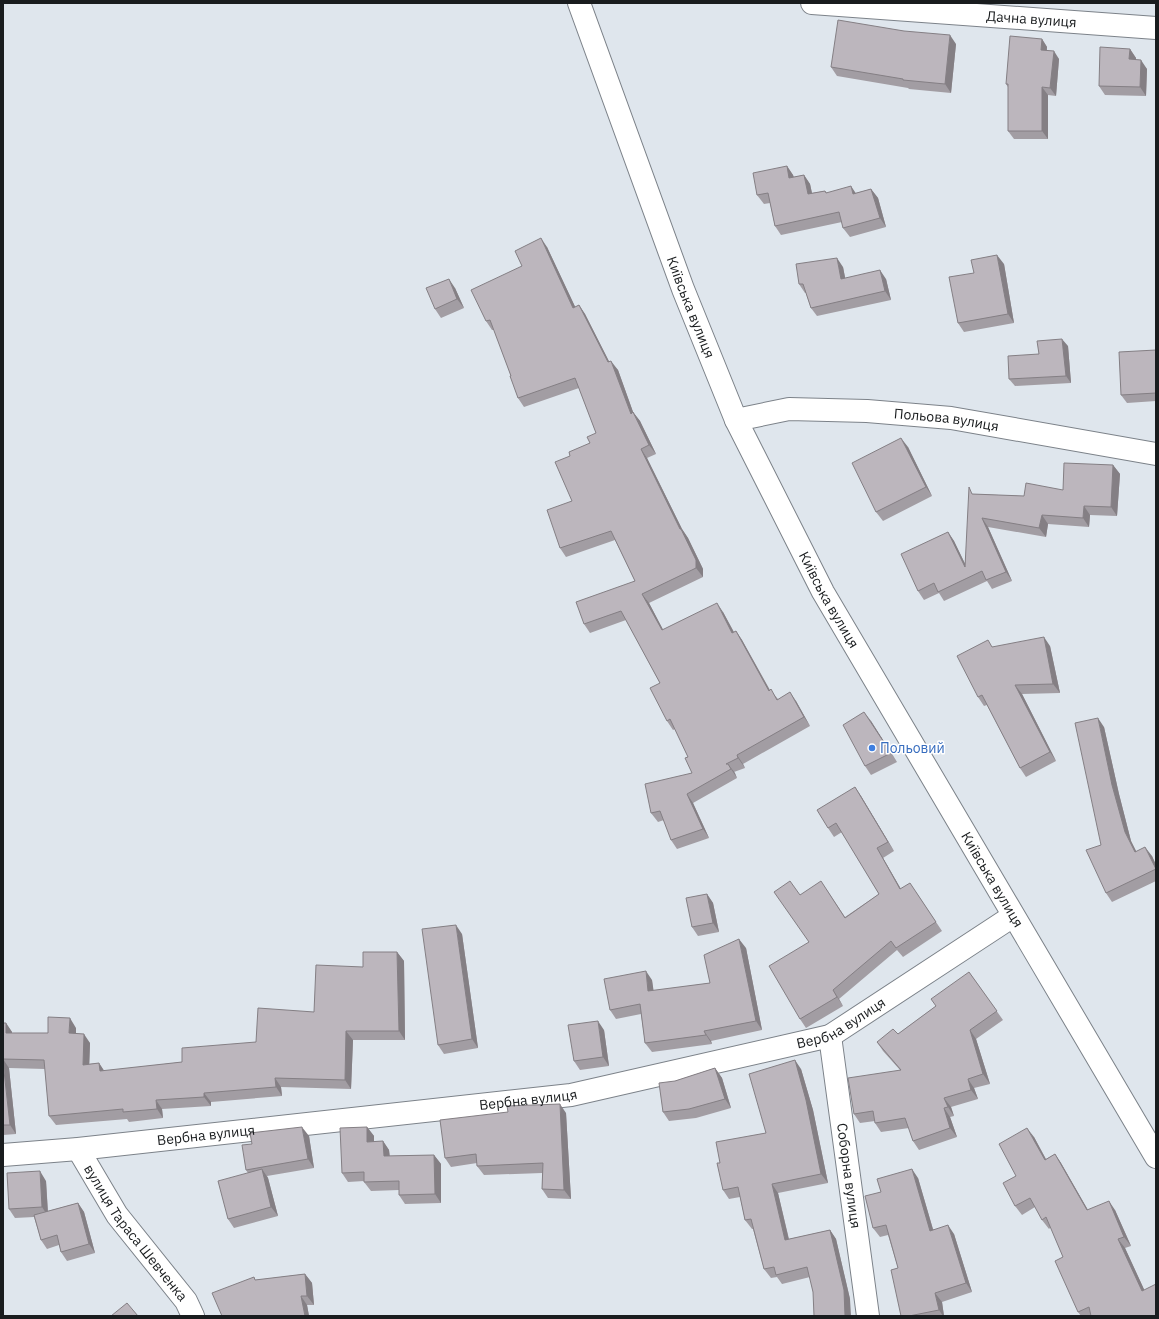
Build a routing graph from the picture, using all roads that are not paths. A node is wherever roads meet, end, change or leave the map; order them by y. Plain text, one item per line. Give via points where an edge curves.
1 (580, 3) edge
2 (812, 3) edge
3 (1156, 28) edge
4 (736, 420) junction
5 (1156, 454) edge
6 (1013, 916) junction
7 (830, 1036) junction
8 (78, 1149) junction
9 (3, 1155) edge
10 (1156, 1157) edge
11 (193, 1316) edge
12 (868, 1316) edge

1 - 4 street, Київська вулиця via 683,289
2 - 3 street, Дачна вулиця
4 - 5 street, Польова вулиця via 789,409 875,411 951,418
4 - 6 street, Київська вулиця via 823,592
6 - 7 street, Вербна вулиця
6 - 10 street, Київська вулиця
7 - 8 street, Вербна вулиця via 571,1095
7 - 12 street, Соборна вулиця
8 - 9 street, Вербна вулиця
8 - 11 street, вулиця Тараса Шевченка via 117,1215 186,1301

